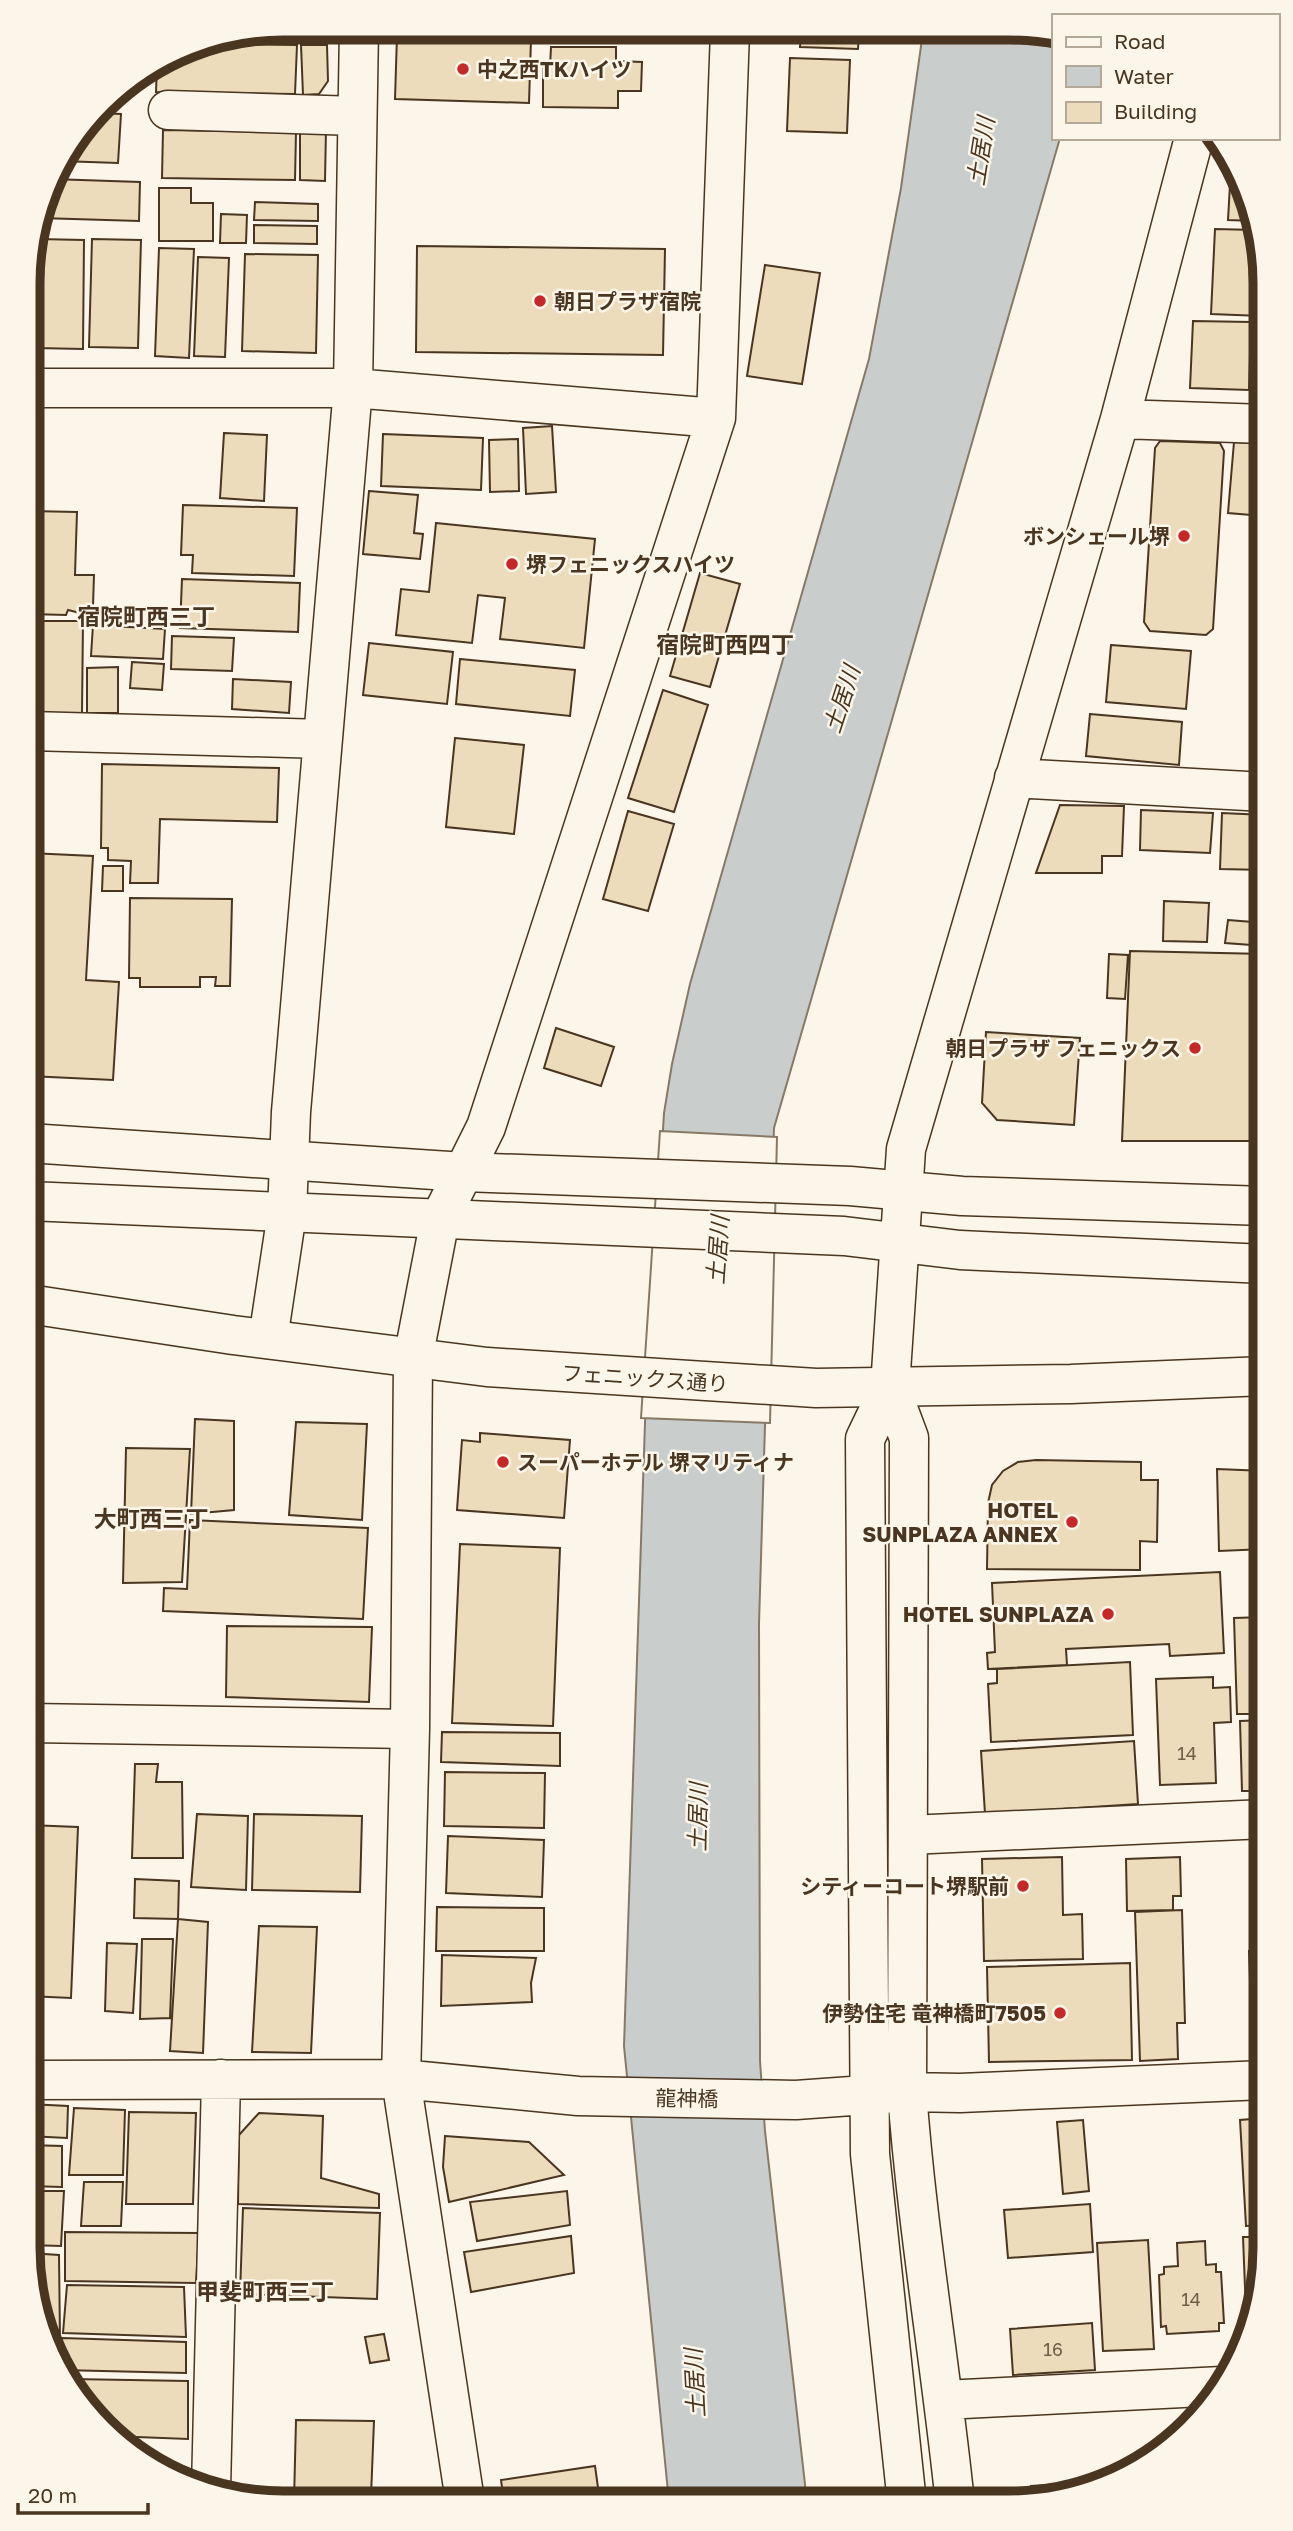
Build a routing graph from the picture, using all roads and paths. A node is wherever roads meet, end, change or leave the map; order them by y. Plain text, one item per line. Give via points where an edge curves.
1 (359, 40) edge
2 (730, 40) edge
3 (168, 110) dead end
4 (357, 116) junction
5 (1193, 140) edge
6 (40, 388) edge
7 (352, 388) junction
8 (716, 418) junction
9 (1120, 419) junction
10 (1253, 424) edge
11 (40, 731) edge
12 (323, 739) junction
13 (1014, 778) junction
14 (1253, 791) edge
15 (40, 1144) edge
16 (291, 1160) junction
17 (464, 1172) junction
18 (905, 1189) junction
19 (40, 1202) edge
20 (1253, 1206) edge
21 (287, 1213) junction
22 (440, 1219) junction
23 (901, 1244) junction
24 (1253, 1263) edge
25 (40, 1306) edge
26 (268, 1339) junction
27 (413, 1359) junction
28 (1252, 1377) edge
29 (890, 1387) junction
30 (40, 1723) edge
31 (410, 1729) junction
32 (1252, 1820) edge
33 (909, 1835) junction
34 (221, 2079) junction
35 (401, 2079) junction
36 (40, 2080) edge
37 (1252, 2081) edge
38 (907, 2092) junction
39 (869, 2095) junction
40 (1209, 2387) edge
41 (944, 2400) junction
42 (211, 2479) edge
43 (463, 2491) edge
44 (906, 2491) edge
45 (954, 2491) edge

1 - 4 main road
2 - 8 main road
3 - 4 main road
4 - 7 main road
5 - 9 main road
6 - 7 main road
7 - 8 main road
7 - 12 main road
8 - 17 main road via 486,1127
9 - 10 main road
9 - 13 main road
11 - 12 main road
12 - 16 main road via 291,1112
13 - 14 main road
13 - 18 main road via 906,1149
15 - 16 main road
16 - 17 main road
16 - 21 main road
16 - 22 main road
17 - 18 main road
17 - 22 main road
18 - 20 main road via 962,1196
18 - 23 main road
19 - 21 main road
21 - 22 main road
21 - 26 main road
22 - 23 main road via 844,1236
22 - 27 main road
23 - 24 main road
23 - 29 main road
25 - 26 main road, フェニックス通り
26 - 27 main road, フェニックス通り
27 - 29 main road, フェニックス通り via 595,1375 817,1388
27 - 31 main road
28 - 29 main road, フェニックス通り
29 - 33 main road via 909,1438
29 - 39 main road via 865,1439
30 - 31 main road
31 - 35 main road
32 - 33 main road
33 - 38 main road
34 - 35 main road, 龍神橋
34 - 36 main road, 龍神橋
34 - 42 main road
35 - 39 main road, 龍神橋 via 578,2096 796,2100
35 - 43 main road
37 - 38 main road, 龍神橋
38 - 39 main road, 龍神橋
38 - 41 main road
39 - 44 main road via 870,2154
40 - 41 main road
41 - 45 main road

